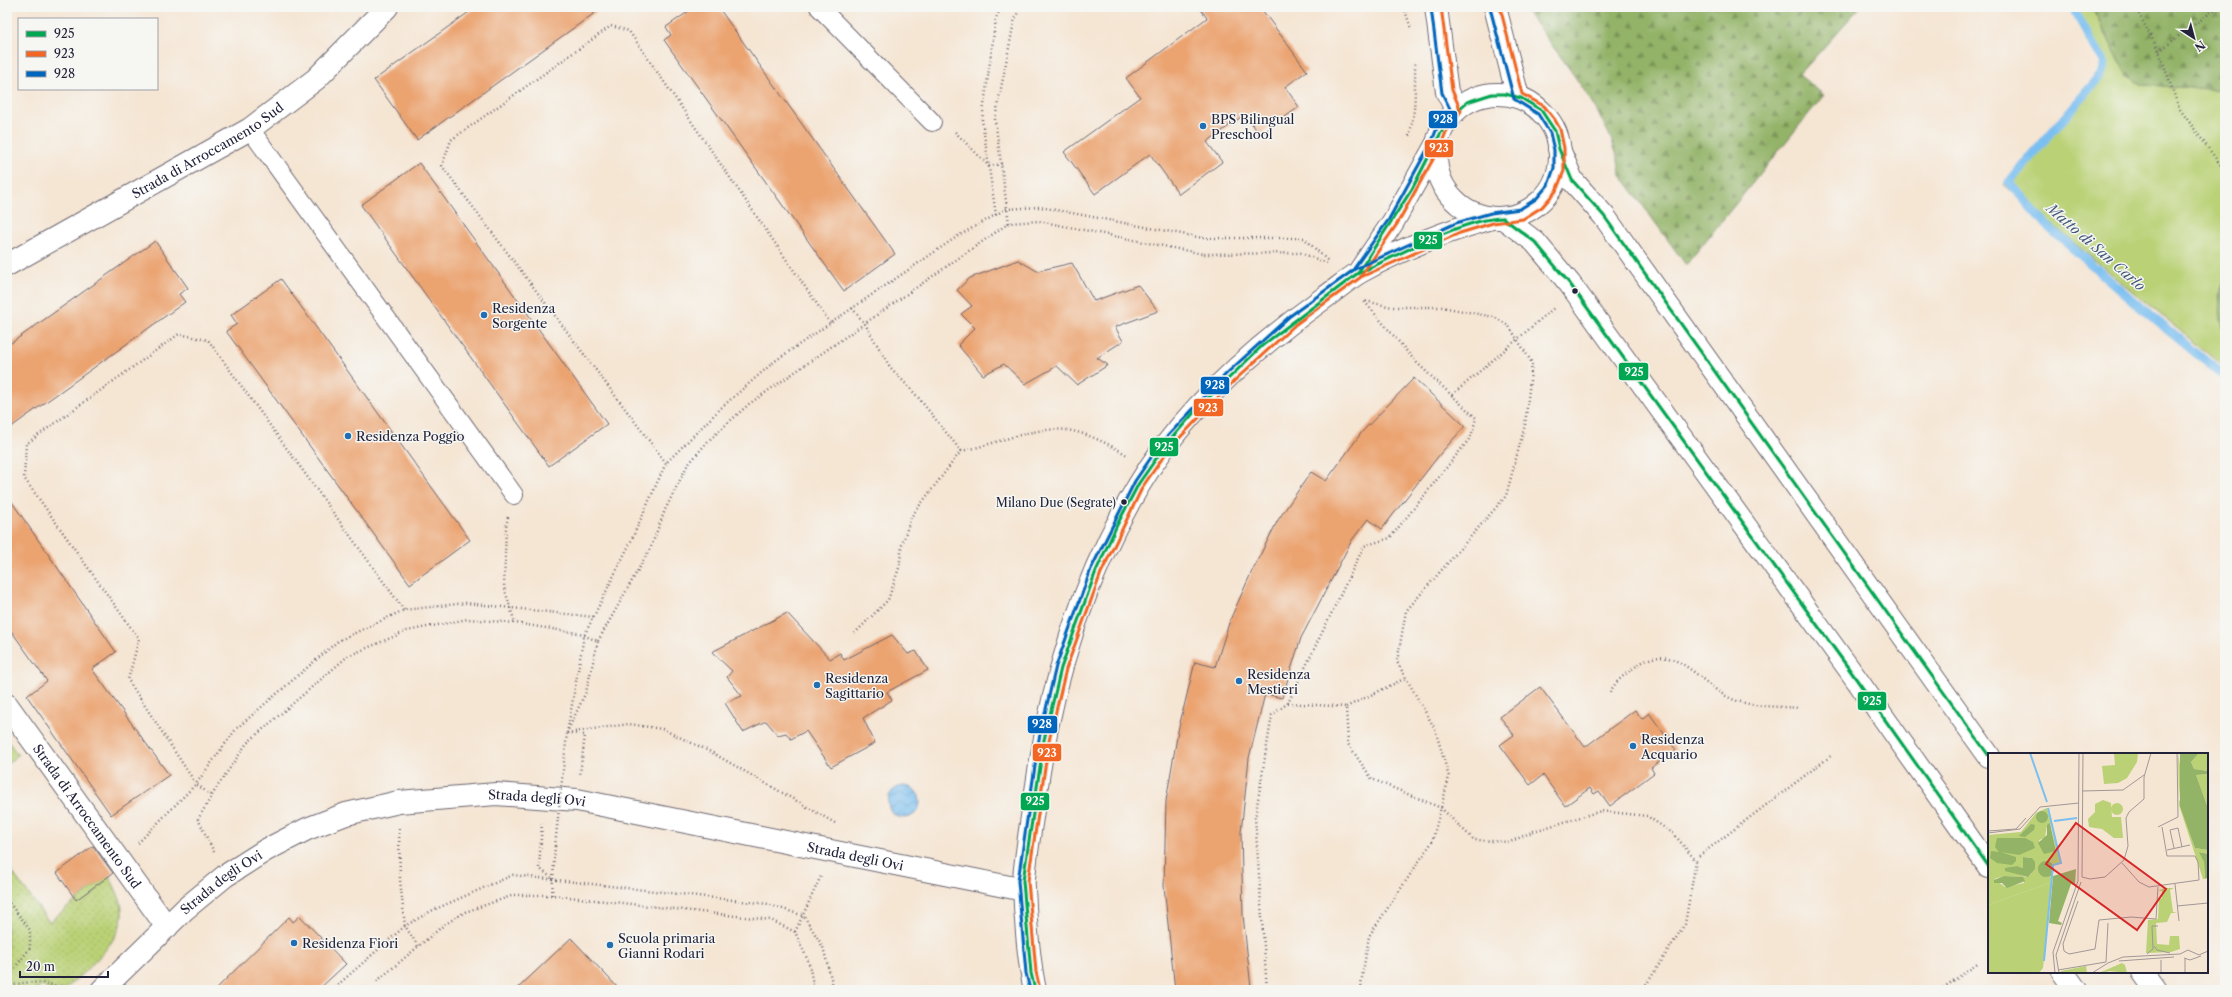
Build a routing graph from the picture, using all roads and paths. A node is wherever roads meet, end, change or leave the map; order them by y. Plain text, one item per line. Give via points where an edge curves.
1 (387, 7) edge
2 (819, 7) edge
3 (1001, 7) edge
4 (1020, 7) edge
5 (1404, 7) edge
6 (1436, 7) edge
7 (1496, 7) edge
8 (2135, 7) edge
9 (2218, 7) edge
10 (1412, 34) dead end
11 (2159, 51) junction
12 (1414, 56) dead end
13 (1518, 97) junction
14 (1456, 109) junction
15 (932, 122) joint
16 (250, 129) junction
17 (1408, 140) dead end
18 (1437, 143) junction
19 (1559, 149) junction
20 (1002, 164) junction
21 (989, 166) junction
22 (2225, 171) edge
23 (1006, 209) junction
24 (996, 215) junction
25 (1497, 218) junction
26 (1009, 223) junction
27 (7, 265) edge
28 (1358, 273) junction
29 (1370, 296) dead end
30 (1364, 300) junction
31 (1558, 303) dead end
32 (852, 308) junction
33 (830, 323) junction
34 (865, 324) junction
35 (1518, 340) junction
36 (1452, 395) junction
37 (961, 452) junction
38 (1123, 452) dead end
39 (666, 463) junction
40 (514, 495) joint
41 (510, 606) junction
42 (404, 610) junction
43 (594, 617) junction
44 (515, 623) junction
45 (854, 634) dead end
46 (584, 636) junction
47 (598, 641) junction
48 (1406, 678) junction
49 (1610, 692) dead end
50 (1288, 703) junction
51 (7, 705) edge
52 (1346, 707) junction
53 (1799, 708) dead end
54 (567, 733) junction
55 (1832, 754) dead end
56 (1988, 755) edge
57 (196, 784) junction
58 (211, 795) junction
59 (544, 797) junction
60 (791, 798) dead end
61 (577, 800) junction
62 (399, 802) junction
63 (1441, 808) junction
64 (832, 851) junction
65 (1699, 856) dead end
66 (120, 862) junction
67 (1988, 866) edge
68 (225, 876) junction
69 (553, 880) junction
70 (1024, 890) junction
71 (552, 895) junction
72 (7, 900) edge
73 (804, 916) junction
74 (404, 926) junction
75 (167, 927) junction
76 (796, 932) junction
77 (418, 946) junction
78 (1979, 963) dead end
79 (2064, 973) edge
80 (2144, 973) edge
81 (7, 978) edge
82 (376, 981) dead end
83 (7, 987) edge
84 (66, 990) edge
85 (102, 990) edge
86 (332, 990) edge
87 (814, 990) edge
88 (834, 990) edge
89 (1035, 990) edge
90 (1267, 990) edge
91 (1362, 990) edge
92 (1644, 990) edge
93 (1940, 990) edge
94 (2076, 990) edge
95 (2156, 990) edge

1 - 16 street, Strada di Arroccamento Sud via 316,79
2 - 15 lane
3 - 21 path via 996,18 982,120
4 - 20 path via 1014,22 995,119
5 - 10 path
6 - 14 street via 1447,92
7 - 13 street
8 - 11 path
9 - 11 path
11 - 22 path via 2179,108
12 - 17 path via 1415,86 1412,126
13 - 14 street via 1492,94 1467,102
13 - 19 street via 1541,110 1551,122
14 - 18 street via 1441,130
15 - 21 path via 956,133
16 - 27 street, Strada di Arroccamento Sud
16 - 40 lane
18 - 25 street via 1437,169 1447,193 1467,210
18 - 28 street via 1396,215
19 - 25 street via 1559,169 1552,188 1539,203 1522,214
19 - 56 street via 1572,180 1608,222
20 - 21 path
20 - 23 path
21 - 24 path
23 - 24 path
23 - 26 path
23 - 26 path via 1040,207 1202,238 1304,238 1333,266 1301,253 1203,254 1039,221
24 - 32 path via 958,236
25 - 28 street via 1432,239
25 - 67 street via 1535,242 1570,284
26 - 34 path
28 - 70 street via 1263,345 1197,409 1165,446 1139,483 1096,571 1061,668 1044,740 1023,881
29 - 30 path
30 - 35 path via 1392,307 1442,307 1494,317 1509,326
30 - 36 path via 1416,362
31 - 35 path
32 - 33 path
32 - 34 path
33 - 39 path via 775,360 722,406
33 - 39 path via 629,31 612,26 451,140 442,166
34 - 37 path via 890,368 917,396
34 - 47 path via 749,404 708,441 687,466 665,510 651,547
35 - 36 path
35 - 48 path via 1532,363 1525,425 1506,496 1406,611 1397,662
36 - 50 path via 1476,418 1472,436 1390,538 1364,546
37 - 38 path via 1007,438 1048,430 1068,430 1104,442
37 - 45 path via 911,517 902,545 899,568 888,600
39 - 43 path
40 - 41 path via 506,526 504,587
41 - 42 path via 466,603
41 - 43 path
41 - 44 path
42 - 57 path via 338,641 236,729
42 - 57 path via 208,340 179,334 26,444 24,478 139,639 128,680
43 - 46 path
44 - 46 path
44 - 58 path via 468,619 407,631 348,656 247,743
46 - 47 path
46 - 54 path
47 - 54 path via 586,692
48 - 52 path
48 - 63 path via 1435,729 1449,777
49 - 53 path via 1616,681 1642,661 1662,655 1689,667 1725,695 1761,707
50 - 52 path
50 - 90 path via 1272,715 1255,818
51 - 66 street, Strada di Arroccamento Sud
52 - 63 path via 1348,744 1372,780
54 - 60 path via 629,724 662,729 711,752
54 - 61 path via 584,735
54 - 69 path, bridge
55 - 65 path
57 - 58 path
57 - 66 path
58 - 68 path via 198,819
59 - 61 street, Strada degli Ovi
59 - 62 street, Strada degli Ovi via 496,794
59 - 69 path via 539,868
61 - 64 street, Strada degli Ovi
62 - 68 street, Strada degli Ovi via 346,814 307,829 266,850
62 - 74 path via 400,880
63 - 91 path via 1432,842 1369,936
63 - 92 path via 1474,840 1510,842 1534,831 1601,811 1647,816 1674,834 1696,861 1685,924
64 - 70 street, Strada degli Ovi
64 - 73 path
66 - 75 street, Strada di Arroccamento Sud
68 - 75 street, Strada degli Ovi
69 - 71 path
69 - 73 path via 768,904
69 - 74 path via 513,875 431,911
70 - 89 street via 1031,973
71 - 76 path via 771,920
71 - 77 path via 514,895 464,912
72 - 81 path via 30,930 30,948
73 - 76 path
73 - 88 path via 823,947
74 - 77 path
74 - 86 path
75 - 85 street, Strada degli Ovi
76 - 87 path via 809,963
77 - 82 path
78 - 93 path
79 - 94 street
80 - 95 street
83 - 84 path via 30,982 47,983

